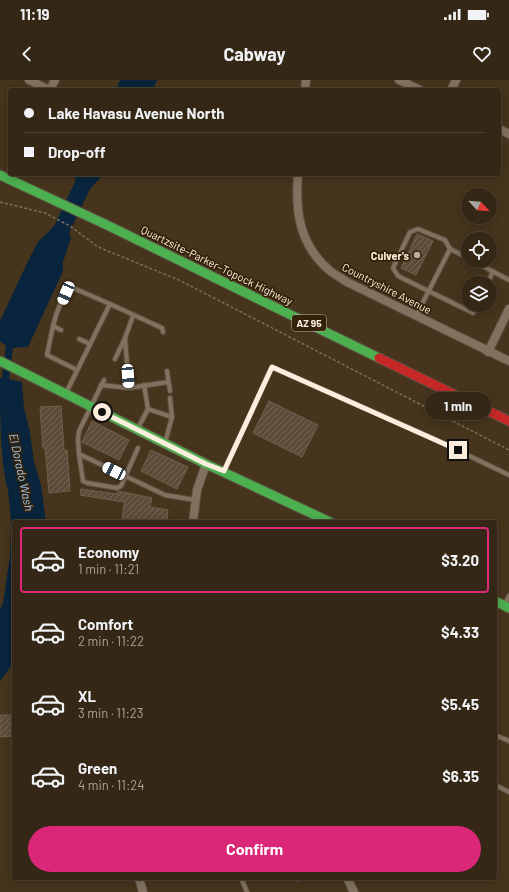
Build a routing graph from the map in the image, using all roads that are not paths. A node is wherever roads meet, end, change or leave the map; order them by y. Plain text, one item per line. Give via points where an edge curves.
1 (30, 80) edge
2 (399, 80) edge
3 (46, 88) edge
4 (416, 88) edge
5 (0, 175) edge
6 (298, 176) edge
7 (450, 249) junction
8 (461, 254) edge
9 (487, 268) edge
10 (493, 271) junction
11 (491, 276) edge
12 (509, 280) edge
13 (429, 292) junction
14 (110, 304) junction
15 (461, 307) edge
16 (509, 309) edge
17 (134, 316) junction
18 (416, 316) junction
19 (53, 326) junction
20 (61, 330) dead end
21 (163, 332) dead end
22 (125, 338) junction
23 (79, 339) dead end
24 (90, 344) junction
25 (488, 352) junction
26 (115, 359) dead end
27 (0, 361) edge
28 (509, 361) edge
29 (77, 370) junction
30 (167, 371) dead end
31 (104, 380) dead end
32 (168, 382) junction
33 (101, 385) junction
34 (144, 385) junction
35 (129, 388) junction
36 (170, 391) dead end
37 (66, 393) junction
38 (170, 398) dead end
39 (91, 406) junction
40 (148, 409) junction
41 (172, 417) junction
42 (509, 420) edge
43 (138, 429) junction
44 (165, 443) junction
45 (138, 448) dead end
46 (79, 454) junction
47 (206, 464) junction
48 (224, 471) junction
49 (509, 475) edge
50 (125, 476) junction
51 (196, 500) junction
52 (193, 520) edge
53 (326, 520) edge
54 (509, 596) edge
55 (497, 602) edge
56 (507, 607) edge
57 (497, 736) edge
58 (509, 741) edge
59 (497, 786) edge
60 (509, 792) edge
61 (140, 880) edge
62 (242, 880) edge
63 (348, 880) edge
64 (143, 892) edge
65 (247, 892) edge
66 (354, 892) edge

1 - 3 street
2 - 4 street
5 - 42 main road, Quartzsite–Parker–Topock Highway / AZ 95
6 - 18 street, Countryshire Avenue via 299,222 315,255 329,270 347,282
7 - 8 lane
7 - 13 lane
7 - 13 lane via 445,240 418,229 410,232 393,268 398,276
9 - 10 lane
10 - 11 lane
10 - 12 lane
13 - 15 lane
13 - 18 lane
14 - 17 lane
14 - 19 lane via 71,287 66,293
14 - 24 lane
16 - 25 street
17 - 21 lane via 162,328
17 - 22 lane
18 - 25 street, Countryshire Avenue
19 - 20 lane
19 - 29 lane via 47,355
22 - 26 lane
22 - 35 lane
23 - 24 lane
24 - 29 lane
25 - 28 street, Countryshire Avenue
27 - 37 main road
29 - 37 lane
30 - 32 lane
31 - 33 lane
32 - 34 lane
32 - 36 lane
33 - 35 lane
33 - 39 lane
34 - 35 lane
34 - 40 lane
37 - 39 main road
38 - 41 lane
39 - 43 main road
39 - 46 lane via 79,431
40 - 41 lane
40 - 43 lane
41 - 44 lane
43 - 44 main road
44 - 47 main road
45 - 50 lane
46 - 50 lane
46 - 50 lane via 83,481 86,483 117,488 121,486
47 - 48 main road
47 - 51 street
48 - 49 lane via 272,367
48 - 53 main road
50 - 51 lane via 165,495
51 - 52 street
54 - 56 lane
55 - 56 main road
57 - 58 lane
59 - 60 lane
61 - 64 street
62 - 65 lane
63 - 66 street

